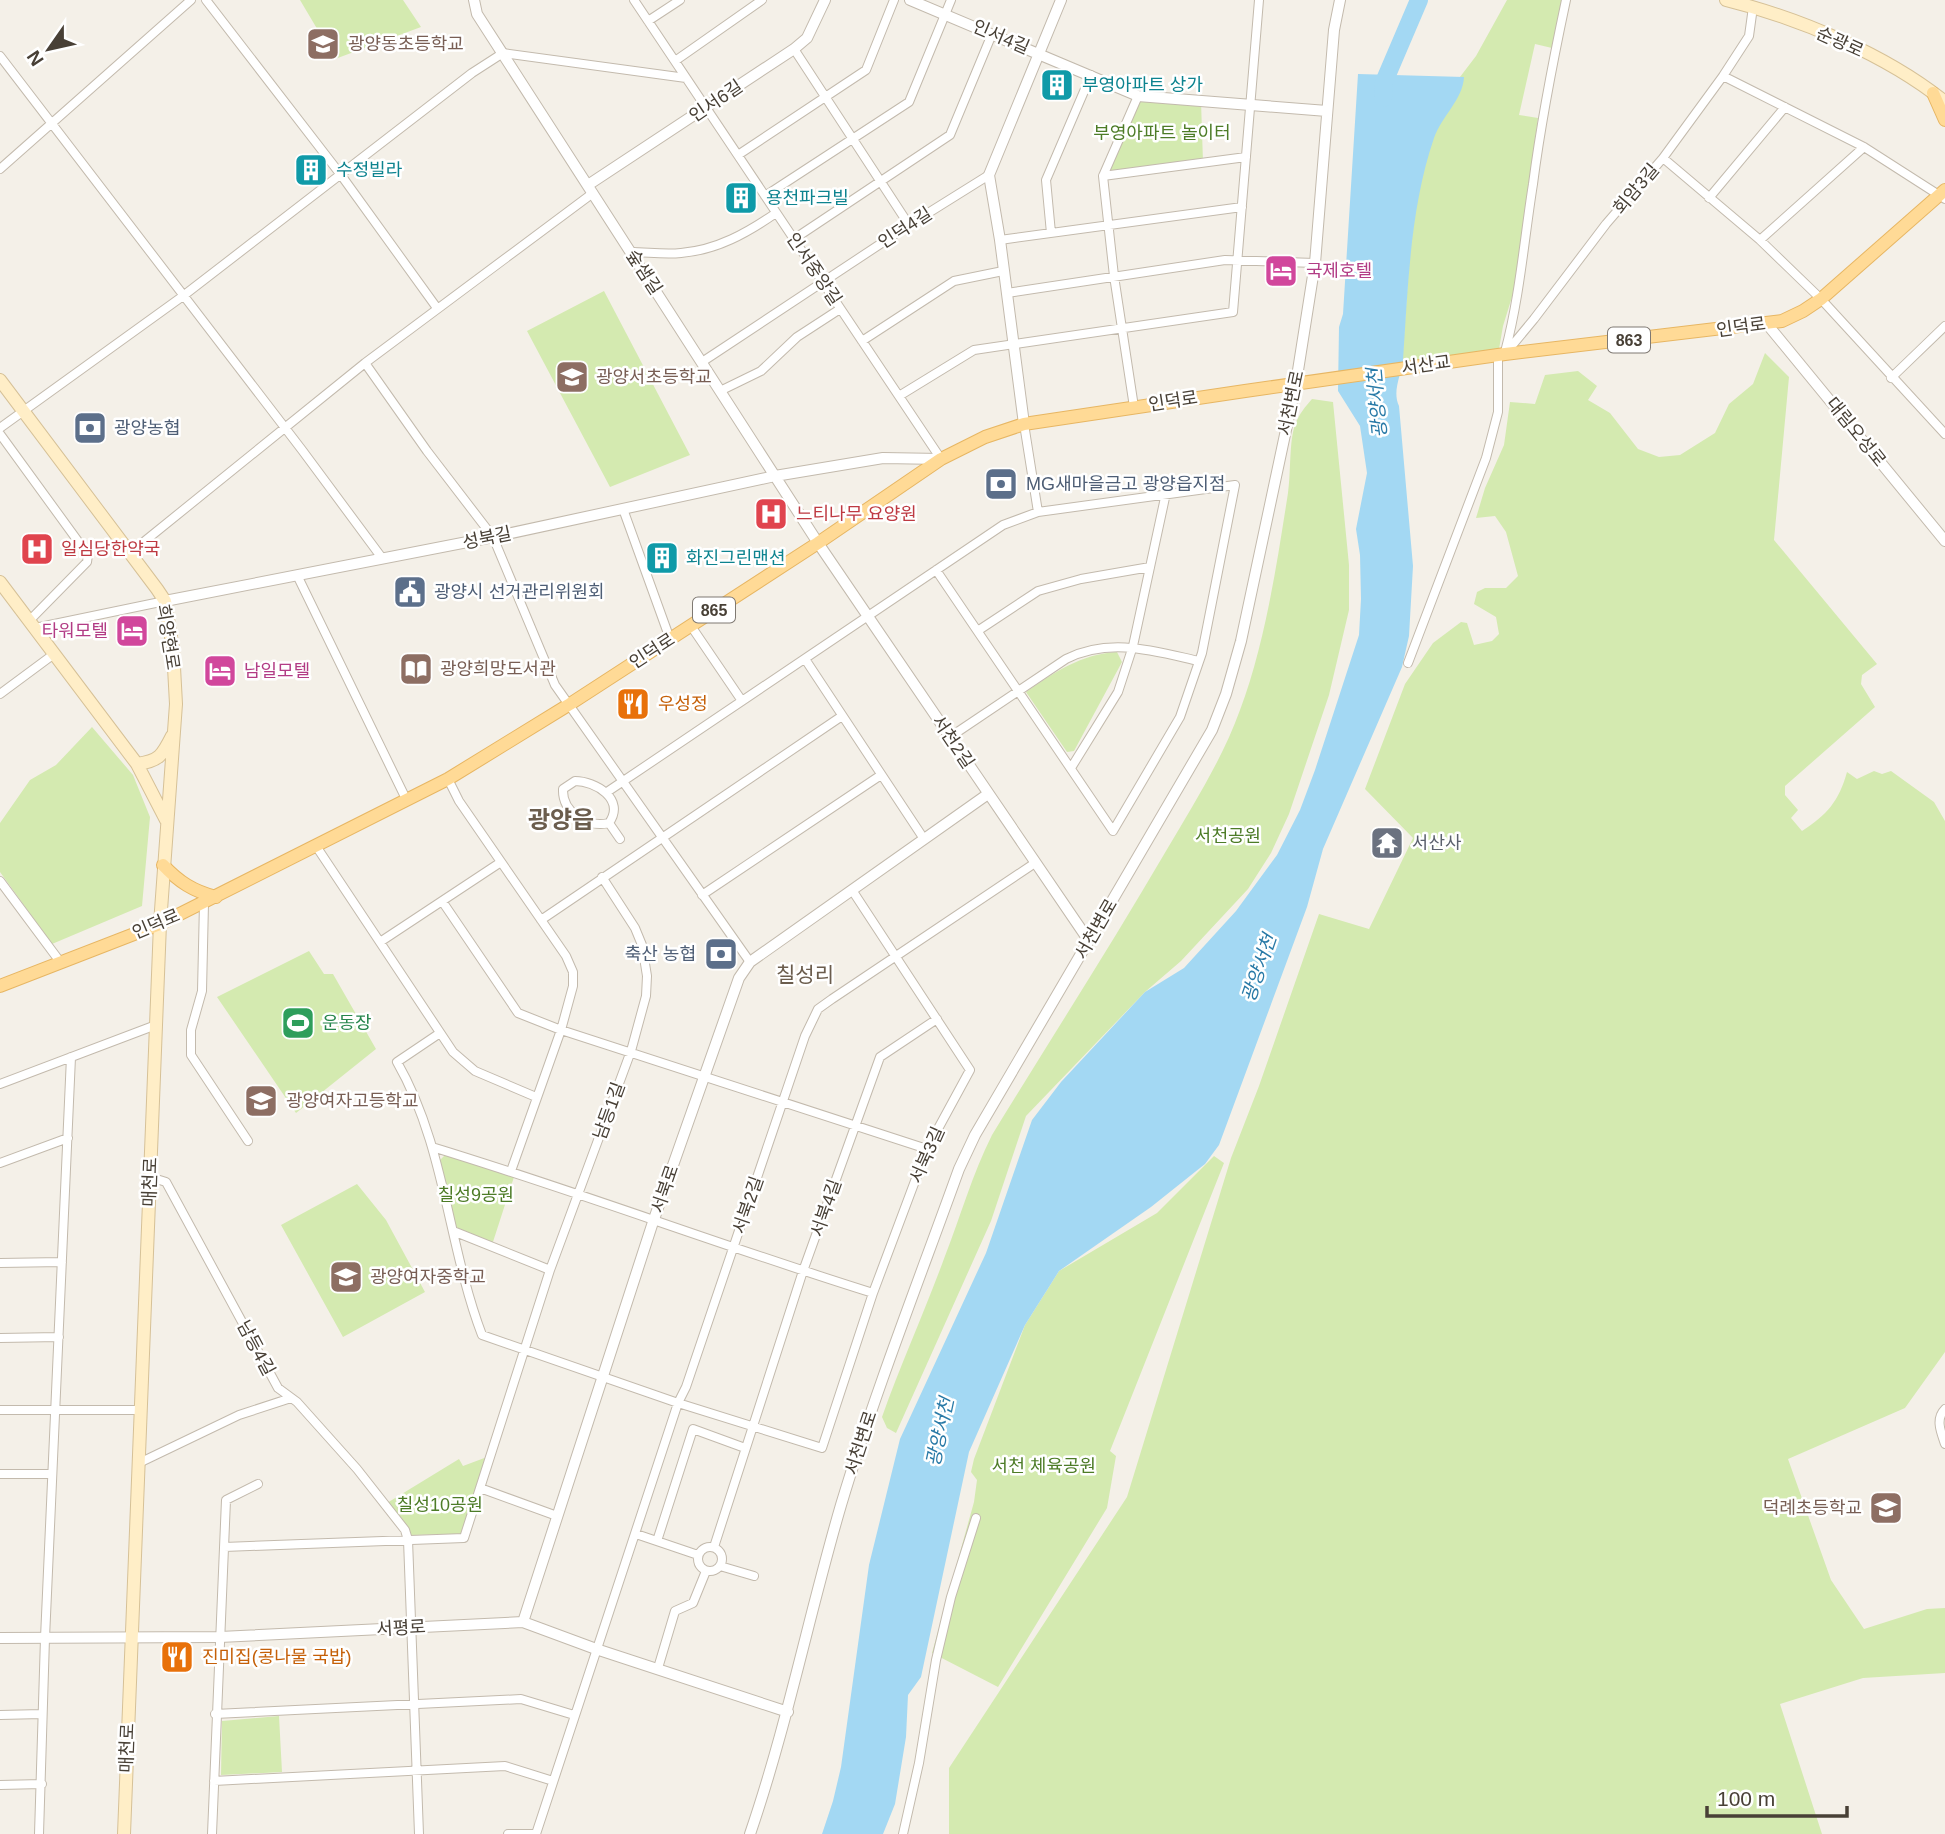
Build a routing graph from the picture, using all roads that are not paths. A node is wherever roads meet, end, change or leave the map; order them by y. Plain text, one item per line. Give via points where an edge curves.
1 (191, 0) edge
2 (206, 0) edge
3 (474, 0) edge
4 (634, 0) edge
5 (680, 0) edge
6 (762, 0) edge
7 (825, 0) edge
8 (894, 0) edge
9 (910, 0) edge
10 (951, 0) edge
11 (1061, 0) edge
12 (1259, 0) edge
13 (1340, 0) edge
14 (1566, 0) edge
15 (1726, 0) edge
16 (1754, 3) edge
17 (946, 13) junction
18 (648, 21) junction
19 (992, 34) junction
20 (794, 49) junction
21 (503, 53) junction
22 (1039, 54) junction
23 (0, 56) edge
24 (675, 61) junction
25 (1091, 75) junction
26 (1723, 76) junction
27 (686, 78) junction
28 (825, 96) junction
29 (1138, 96) junction
30 (1941, 97) edge
31 (1251, 104) junction
32 (1785, 107) junction
33 (706, 108) junction
34 (1327, 111) junction
35 (1945, 120) edge
36 (51, 124) junction
37 (853, 139) junction
38 (1864, 146) junction
39 (737, 155) junction
40 (1246, 157) junction
41 (1662, 158) junction
42 (0, 169) edge
43 (989, 175) junction
44 (341, 176) junction
45 (1103, 176) junction
46 (881, 182) junction
47 (591, 189) junction
48 (1943, 194) edge
49 (765, 196) junction
50 (1709, 198) junction
51 (1242, 207) junction
52 (776, 213) junction
53 (1108, 224) junction
54 (909, 225) junction
55 (1051, 233) junction
56 (794, 239) junction
57 (1000, 240) junction
58 (1760, 240) junction
59 (631, 251) junction
60 (1237, 259) junction
61 (1315, 263) junction
62 (1003, 271) junction
63 (1114, 276) junction
64 (823, 283) junction
65 (1007, 293) junction
66 (183, 296) junction
67 (1821, 299) junction
68 (437, 308) junction
69 (841, 309) junction
70 (1767, 324) junction
71 (1945, 326) edge
72 (1122, 328) junction
73 (862, 341) junction
74 (1013, 344) junction
75 (1498, 355) junction
76 (702, 362) junction
77 (365, 363) junction
78 (1891, 378) junction
79 (0, 380) edge
80 (1319, 380) joint
81 (1296, 383) junction
82 (720, 391) junction
83 (899, 396) junction
84 (1134, 407) junction
85 (23, 411) junction
86 (1024, 424) junction
87 (0, 428) edge
88 (285, 428) junction
89 (0, 434) edge
90 (1945, 434) edge
91 (941, 459) junction
92 (775, 476) junction
93 (1166, 493) junction
94 (623, 509) junction
95 (1038, 512) junction
96 (493, 537) junction
97 (1944, 537) edge
98 (818, 543) junction
99 (130, 553) junction
100 (383, 558) junction
101 (1150, 567) junction
102 (936, 570) junction
103 (297, 575) junction
104 (0, 582) edge
105 (165, 601) junction
106 (868, 616) junction
107 (32, 625) junction
108 (691, 626) junction
109 (979, 630) junction
110 (670, 639) junction
111 (1133, 646) junction
112 (54, 654) junction
113 (805, 659) junction
114 (1199, 661) junction
115 (1408, 663) dead end
116 (1018, 691) junction
117 (0, 694) edge
118 (742, 702) junction
119 (570, 704) junction
120 (842, 716) junction
121 (174, 732) junction
122 (950, 737) junction
123 (137, 764) junction
124 (1072, 768) junction
125 (881, 775) junction
126 (448, 779) junction
127 (623, 782) junction
128 (607, 792) junction
129 (988, 794) junction
130 (407, 801) junction
131 (167, 821) junction
132 (609, 823) junction
133 (662, 837) junction
134 (620, 839) dead end
135 (924, 839) junction
136 (316, 846) junction
137 (501, 862) junction
138 (1035, 863) junction
139 (163, 865) junction
140 (602, 877) junction
141 (0, 881) edge
142 (852, 890) junction
143 (702, 895) junction
144 (216, 897) junction
145 (442, 901) junction
146 (204, 903) junction
147 (541, 920) junction
148 (160, 924) junction
149 (1089, 941) junction
150 (380, 942) junction
151 (895, 957) junction
152 (61, 962) junction
153 (750, 962) junction
154 (0, 986) edge
155 (937, 1019) junction
156 (156, 1025) junction
157 (561, 1030) junction
158 (440, 1033) junction
159 (631, 1051) junction
160 (71, 1057) junction
161 (704, 1076) junction
162 (0, 1084) edge
163 (536, 1097) junction
164 (783, 1101) junction
165 (855, 1125) junction
166 (68, 1138) junction
167 (248, 1141) dead end
168 (432, 1147) junction
169 (927, 1149) junction
170 (0, 1163) edge
171 (511, 1171) junction
172 (150, 1177) junction
173 (579, 1194) junction
174 (653, 1222) junction
175 (453, 1231) junction
176 (733, 1248) junction
177 (62, 1262) junction
178 (0, 1263) edge
179 (550, 1270) junction
180 (803, 1271) junction
181 (873, 1293) junction
182 (0, 1338) edge
183 (59, 1338) junction
184 (527, 1349) junction
185 (602, 1376) junction
186 (291, 1398) junction
187 (678, 1403) junction
188 (1945, 1409) edge
189 (0, 1410) edge
190 (55, 1410) junction
191 (141, 1410) junction
192 (752, 1425) junction
193 (1945, 1444) edge
194 (745, 1448) junction
195 (139, 1463) junction
196 (0, 1474) edge
197 (52, 1474) junction
198 (258, 1484) dead end
199 (480, 1488) junction
200 (558, 1516) junction
201 (976, 1518) dead end
202 (636, 1534) junction
203 (408, 1540) junction
204 (657, 1541) junction
205 (224, 1547) junction
206 (714, 1547) junction
207 (698, 1555) junction
208 (720, 1566) junction
209 (706, 1570) junction
210 (754, 1576) dead end
211 (523, 1622) junction
212 (410, 1628) junction
213 (133, 1637) junction
214 (220, 1637) junction
215 (0, 1638) edge
216 (45, 1638) junction
217 (596, 1649) junction
218 (657, 1668) junction
219 (413, 1703) junction
220 (788, 1712) junction
221 (42, 1714) junction
222 (215, 1714) junction
223 (0, 1715) edge
224 (574, 1716) junction
225 (417, 1771) junction
226 (214, 1781) junction
227 (553, 1781) junction
228 (42, 1784) junction
229 (0, 1785) edge
230 (39, 1834) edge
231 (124, 1834) edge
232 (212, 1834) edge
233 (419, 1834) edge
234 (508, 1834) edge
235 (750, 1834) edge
236 (903, 1834) edge

1 - 36 street
2 - 44 street
3 - 21 street, 숲샘길 via 477,14
4 - 18 street, 인서중앙길
5 - 18 street
6 - 24 street
7 - 20 street, 인서6길 via 807,38
8 - 28 street via 866,70
9 - 17 street, 인서4길
10 - 17 street
11 - 22 street
12 - 31 street
13 - 34 street, 서천변로
14 - 75 street via 1546,97 1514,320
15 - 16 main road, 순광로
16 - 26 street, 회암3길 via 1749,36
16 - 30 main road, 순광로 via 1877,57
17 - 19 street, 인서4길
17 - 37 street via 909,102
18 - 24 street, 인서중앙길
19 - 22 street, 인서4길
19 - 46 street via 950,135
20 - 28 street
20 - 33 street, 인서6길
21 - 27 street
21 - 44 street
21 - 47 street, 숲샘길
22 - 25 street, 인서4길
22 - 43 street
23 - 36 street
24 - 27 street, 인서중앙길
25 - 29 street, 인서4길
25 - 55 street via 1046,180
26 - 32 street
26 - 41 street, 회암3길
27 - 33 street, 인서중앙길
28 - 37 street
28 - 39 street
29 - 31 street, 인서4길
29 - 45 street
30 - 35 main road
31 - 34 street, 인서4길
31 - 40 street
32 - 38 street
32 - 50 street
33 - 39 street, 인서중앙길
33 - 47 street, 인서6길
34 - 61 street, 서천변로
36 - 42 street
36 - 66 street
37 - 46 street
37 - 49 street
38 - 48 street
38 - 58 street
39 - 49 street, 인서중앙길
40 - 45 street
40 - 51 street
41 - 50 street
41 - 75 street, 회암3길 via 1534,320
43 - 54 street, 인덕4길
43 - 57 street
44 - 66 street
44 - 68 street
45 - 53 street
46 - 54 street
46 - 56 street
47 - 59 street, 숲샘길
47 - 68 street
48 - 67 main road, 인덕로 / 863
49 - 52 street, 인서중앙길
50 - 58 street
51 - 53 street
51 - 60 street
52 - 56 street, 인서중앙길
52 - 59 street via 747,233 707,248 680,254
53 - 55 street
53 - 63 street
54 - 64 street, 인덕4길
55 - 57 street
56 - 64 street, 인서중앙길
57 - 62 street
58 - 67 street
59 - 76 street, 숲샘길
60 - 61 street
60 - 63 street
60 - 72 street via 1233,312
61 - 81 street, 서천변로
62 - 65 street
62 - 73 street via 954,281
63 - 65 street
63 - 72 street
64 - 69 street, 인서중앙길
64 - 76 street, 인덕4길
65 - 74 street
66 - 85 street
66 - 88 street
67 - 70 main road, 인덕로 / 863 via 1794,316
67 - 78 street
68 - 77 street
69 - 73 street, 인서중앙길
69 - 82 street via 797,337 761,371
70 - 75 main road, 인덕로 / 863
70 - 97 street, 대림오성로
71 - 78 street
72 - 74 street
72 - 84 street
73 - 83 street, 인서중앙길
74 - 83 street via 974,350
74 - 86 street
75 - 80 main road, 서산교
75 - 115 street via 1498,412 1486,458
76 - 82 street, 숲샘길
77 - 88 street
77 - 96 street
78 - 90 street
79 - 85 main road, 희양현로
80 - 81 main road, 인덕로 / 865
81 - 84 main road, 인덕로 / 865
81 - 149 street, 서천변로 via 1226,694 1212,730
82 - 92 street, 숲샘길
83 - 91 street, 인서중앙길
84 - 86 main road, 인덕로 / 865
85 - 87 street
85 - 99 main road, 희양현로
86 - 91 main road, 인덕로 / 865
86 - 95 street
88 - 99 street
88 - 100 street
89 - 107 street via 88,555 87,562
91 - 92 street, 성북길 via 883,458
91 - 98 main road, 인덕로 / 865
92 - 94 street, 성북길
92 - 98 street, 숲샘길
93 - 95 street
93 - 101 street
93 - 114 street via 1235,485
94 - 96 street, 성북길
94 - 110 street
95 - 102 street via 1003,525
96 - 100 street, 성북길
96 - 119 street via 555,685
98 - 106 street, 서천2길
98 - 108 main road, 인덕로 / 865
99 - 105 main road, 희양현로
100 - 103 street, 성북길
101 - 109 street via 1038,590
101 - 111 street
102 - 106 street
102 - 109 street
103 - 105 street, 성북길
103 - 130 street
104 - 107 main road
105 - 107 street, 성북길
105 - 121 main road, 희양현로 via 173,649
106 - 113 street
106 - 122 street, 서천2길
107 - 112 main road
108 - 110 main road, 인덕로 / 865
108 - 118 street
109 - 116 street
110 - 119 main road, 인덕로 / 865
111 - 114 street
111 - 116 street via 1081,651
111 - 124 street via 1118,692
112 - 117 street
112 - 123 main road
113 - 118 street
113 - 120 street
114 - 124 street via 1180,717 1113,831
116 - 122 street
116 - 124 street
118 - 127 street
119 - 126 main road, 인덕로 / 865
119 - 127 street
120 - 125 street
120 - 133 street
121 - 123 main road via 160,757
121 - 131 main road, 희양현로
122 - 129 street, 서천2길
123 - 131 main road
125 - 135 street
125 - 143 street
126 - 130 main road, 인덕로 / 865
126 - 137 street
127 - 128 street
127 - 133 street
128 - 132 street via 613,811
128 - 132 street via 592,783 575,781 562,795 570,810 587,822
129 - 135 street, 서북로
129 - 138 street, 서천2길
130 - 136 main road, 인덕로 / 865
131 - 139 main road, 매천로
132 - 134 street
133 - 140 street
133 - 143 street
135 - 142 street, 서북로
136 - 144 main road, 인덕로 / 865
136 - 150 street
137 - 145 street
137 - 147 street
138 - 149 street, 서천2길
138 - 151 street, 서북2길
139 - 144 main road via 177,880
139 - 148 main road, 매천로
140 - 147 street
140 - 159 street, 남등1길 via 635,928 646,966 646,996
141 - 152 street
142 - 151 street, 서북3길
142 - 153 street, 서북로
143 - 153 street
144 - 146 main road, 인덕로 / 865
145 - 150 street
145 - 157 street via 518,1013
146 - 148 main road, 인덕로 / 865
146 - 167 street via 202,991 191,1030 191,1055
147 - 157 street via 573,972
148 - 152 main road, 인덕로
148 - 156 main road, 매천로
149 - 220 street, 서천변로 via 959,1168 841,1507
150 - 158 street
151 - 155 street, 서북3길
151 - 164 street, 서북2길 via 818,1009
152 - 154 main road, 인덕로
153 - 161 street, 서북로 via 739,978
155 - 165 street, 서북4길 via 880,1058
155 - 169 street, 서북3길 via 970,1070
156 - 160 street
156 - 172 main road, 매천로
157 - 159 street
157 - 163 street
158 - 163 street via 475,1071
158 - 168 street via 397,1062 414,1091
159 - 161 street
159 - 173 street, 남등1길
160 - 162 street
160 - 166 street
161 - 164 street
161 - 174 street, 서북로
163 - 171 street
164 - 165 street
164 - 176 street, 서북2길
165 - 169 street
165 - 180 street, 서북4길
166 - 170 street
166 - 177 street
168 - 171 street
168 - 175 street
169 - 181 street, 서북3길
171 - 173 street
172 - 186 street, 남등4길 via 166,1182 268,1373
172 - 191 main road, 매천로
173 - 174 street
173 - 179 street, 남등1길
174 - 176 street
174 - 185 street, 서북로
175 - 179 street
175 - 184 street via 482,1335
176 - 180 street
176 - 187 street, 서북2길
177 - 178 street
177 - 183 street
179 - 184 street, 남등1길
180 - 181 street
180 - 192 street, 서북4길
181 - 192 street, 서북3길 via 822,1448
182 - 183 street
183 - 190 street
184 - 185 street
184 - 199 street, 남등1길
185 - 187 street
185 - 200 street, 서북로
186 - 195 street via 239,1415
186 - 203 street, 남등4길 via 357,1469
187 - 192 street
187 - 202 street, 서북2길
188 - 193 street via 1939,1421
189 - 190 street
190 - 191 street
190 - 197 street
191 - 195 main road, 매천로
192 - 194 street, 서북4길
194 - 204 street via 693,1429
194 - 206 street, 서북4길
195 - 213 main road, 매천로
196 - 197 street
197 - 216 street
198 - 205 street via 226,1500
199 - 200 street
199 - 203 street, 남등1길 via 464,1538
200 - 211 street, 서북로
201 - 236 street via 936,1660
202 - 204 street
202 - 217 street, 서북2길
203 - 205 street, 남등1길
203 - 212 street
204 - 207 street
205 - 214 street
206 - 207 street via 706,1547
206 - 208 street via 722,1555
207 - 209 street
208 - 209 street
208 - 210 street
209 - 218 street via 693,1603 675,1611
211 - 212 street, 서평로
211 - 217 street, 서평로
212 - 214 street, 서평로
212 - 219 street
213 - 214 street, 서평로
213 - 216 street, 서평로
213 - 231 main road, 매천로
214 - 222 street
215 - 216 street, 서평로
216 - 221 street
217 - 218 street, 서평로
217 - 224 street, 서북2길
218 - 220 street, 서평로
219 - 222 street
219 - 224 street via 521,1699
219 - 225 street
220 - 235 street, 서천변로
221 - 223 street
221 - 228 street
222 - 226 street
224 - 227 street, 서북2길
225 - 226 street
225 - 227 street via 505,1766
225 - 233 street
226 - 232 street
227 - 234 street, 서북2길 via 536,1834
228 - 229 street
228 - 230 street

